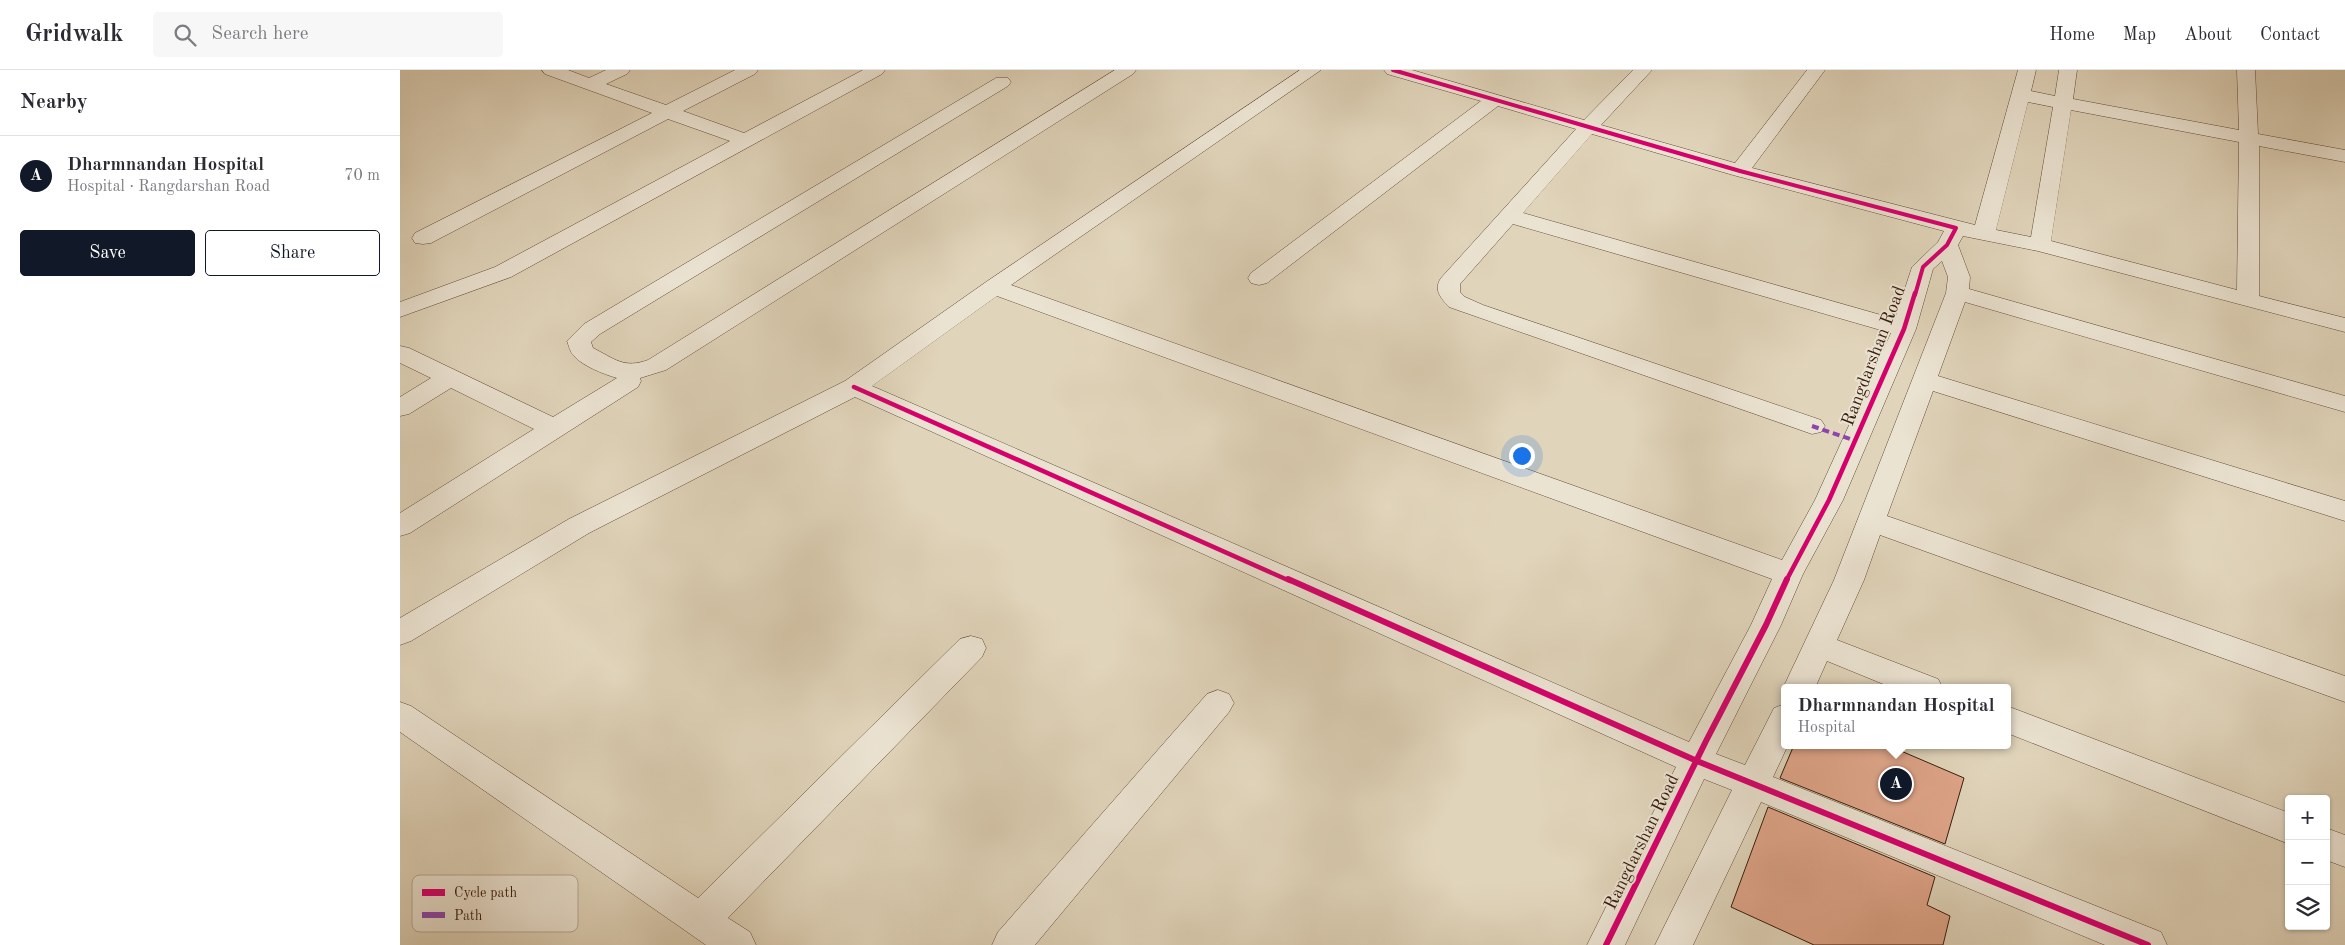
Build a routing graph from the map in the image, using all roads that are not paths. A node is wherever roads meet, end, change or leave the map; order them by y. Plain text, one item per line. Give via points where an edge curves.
1 (551, 70) edge
2 (621, 70) edge
3 (749, 70) edge
4 (876, 70) edge
5 (1127, 70) edge
6 (1312, 70) edge
7 (1393, 70) edge
8 (1462, 70) edge
9 (1643, 70) edge
10 (1816, 70) edge
11 (2027, 70) edge
12 (2068, 70) edge
13 (2246, 70) edge
14 (1002, 82) dead end
15 (590, 84) junction
16 (1443, 85) junction
17 (2020, 95) junction
18 (1495, 100) junction
19 (2064, 104) junction
20 (665, 112) junction
21 (1588, 127) junction
22 (2249, 138) junction
23 (747, 141) junction
24 (2345, 156) edge
25 (1740, 171) junction
26 (1509, 216) junction
27 (1984, 233) junction
28 (1951, 236) junction
29 (424, 238) dead end
30 (2040, 245) junction
31 (1259, 278) dead end
32 (994, 287) junction
33 (1958, 293) junction
34 (2248, 300) junction
35 (400, 310) edge
36 (2345, 325) edge
37 (1904, 329) junction
38 (400, 353) edge
39 (450, 377) junction
40 (1924, 380) junction
41 (629, 381) dead end
42 (854, 387) junction
43 (2345, 404) edge
44 (400, 408) edge
45 (1812, 426) dead end
46 (554, 429) junction
47 (2345, 511) edge
48 (1872, 521) junction
49 (400, 526) edge
50 (1789, 574) junction
51 (400, 633) edge
52 (1820, 646) junction
53 (971, 648) dead end
54 (1801, 684) edge
55 (1917, 684) edge
56 (2345, 689) edge
57 (1218, 703) dead end
58 (400, 715) edge
59 (2011, 721) edge
60 (1781, 725) edge
61 (1697, 761) junction
62 (1752, 784) junction
63 (2285, 827) edge
64 (2330, 845) edge
65 (2345, 851) edge
66 (701, 920) junction
67 (737, 945) edge
68 (1011, 945) edge
69 (1606, 945) edge
70 (1674, 945) edge
71 (2148, 945) edge

1 - 15 street
2 - 15 street
3 - 20 street
4 - 23 street
5 - 14 street via 657,365 637,373 623,373 583,352 579,341 592,329
6 - 32 street
7 - 16 street
8 - 16 street
9 - 21 street
10 - 25 street
11 - 17 street
12 - 19 street
13 - 22 street
15 - 20 street
16 - 18 street
17 - 19 street
17 - 27 street
18 - 21 street
18 - 31 street
19 - 22 street
19 - 30 street
20 - 23 street
20 - 29 street
21 - 25 street
21 - 26 street
22 - 24 street
22 - 34 street
23 - 35 street via 503,272
25 - 28 street
26 - 37 street
26 - 45 street via 1449,282 1449,293 1457,302
27 - 28 street
27 - 30 street
28 - 33 street via 1959,276
28 - 37 street, Rangdarshan Road via 1923,267
30 - 34 street
32 - 42 street
32 - 50 street
33 - 40 street
33 - 43 street
34 - 36 street
37 - 50 street, Rangdarshan Road via 1829,500
38 - 39 street
39 - 44 street
39 - 46 street
40 - 47 street
40 - 48 street
41 - 46 street
42 - 51 street via 579,526
42 - 61 street
46 - 49 street
48 - 52 street
48 - 56 street
50 - 61 street, Rangdarshan Road
52 - 54 street
52 - 55 street
53 - 66 street
57 - 68 street
58 - 66 street
59 - 63 street
60 - 62 street
61 - 62 street
61 - 69 street, Rangdarshan Road
62 - 70 street
62 - 71 street
64 - 65 street
66 - 67 street

